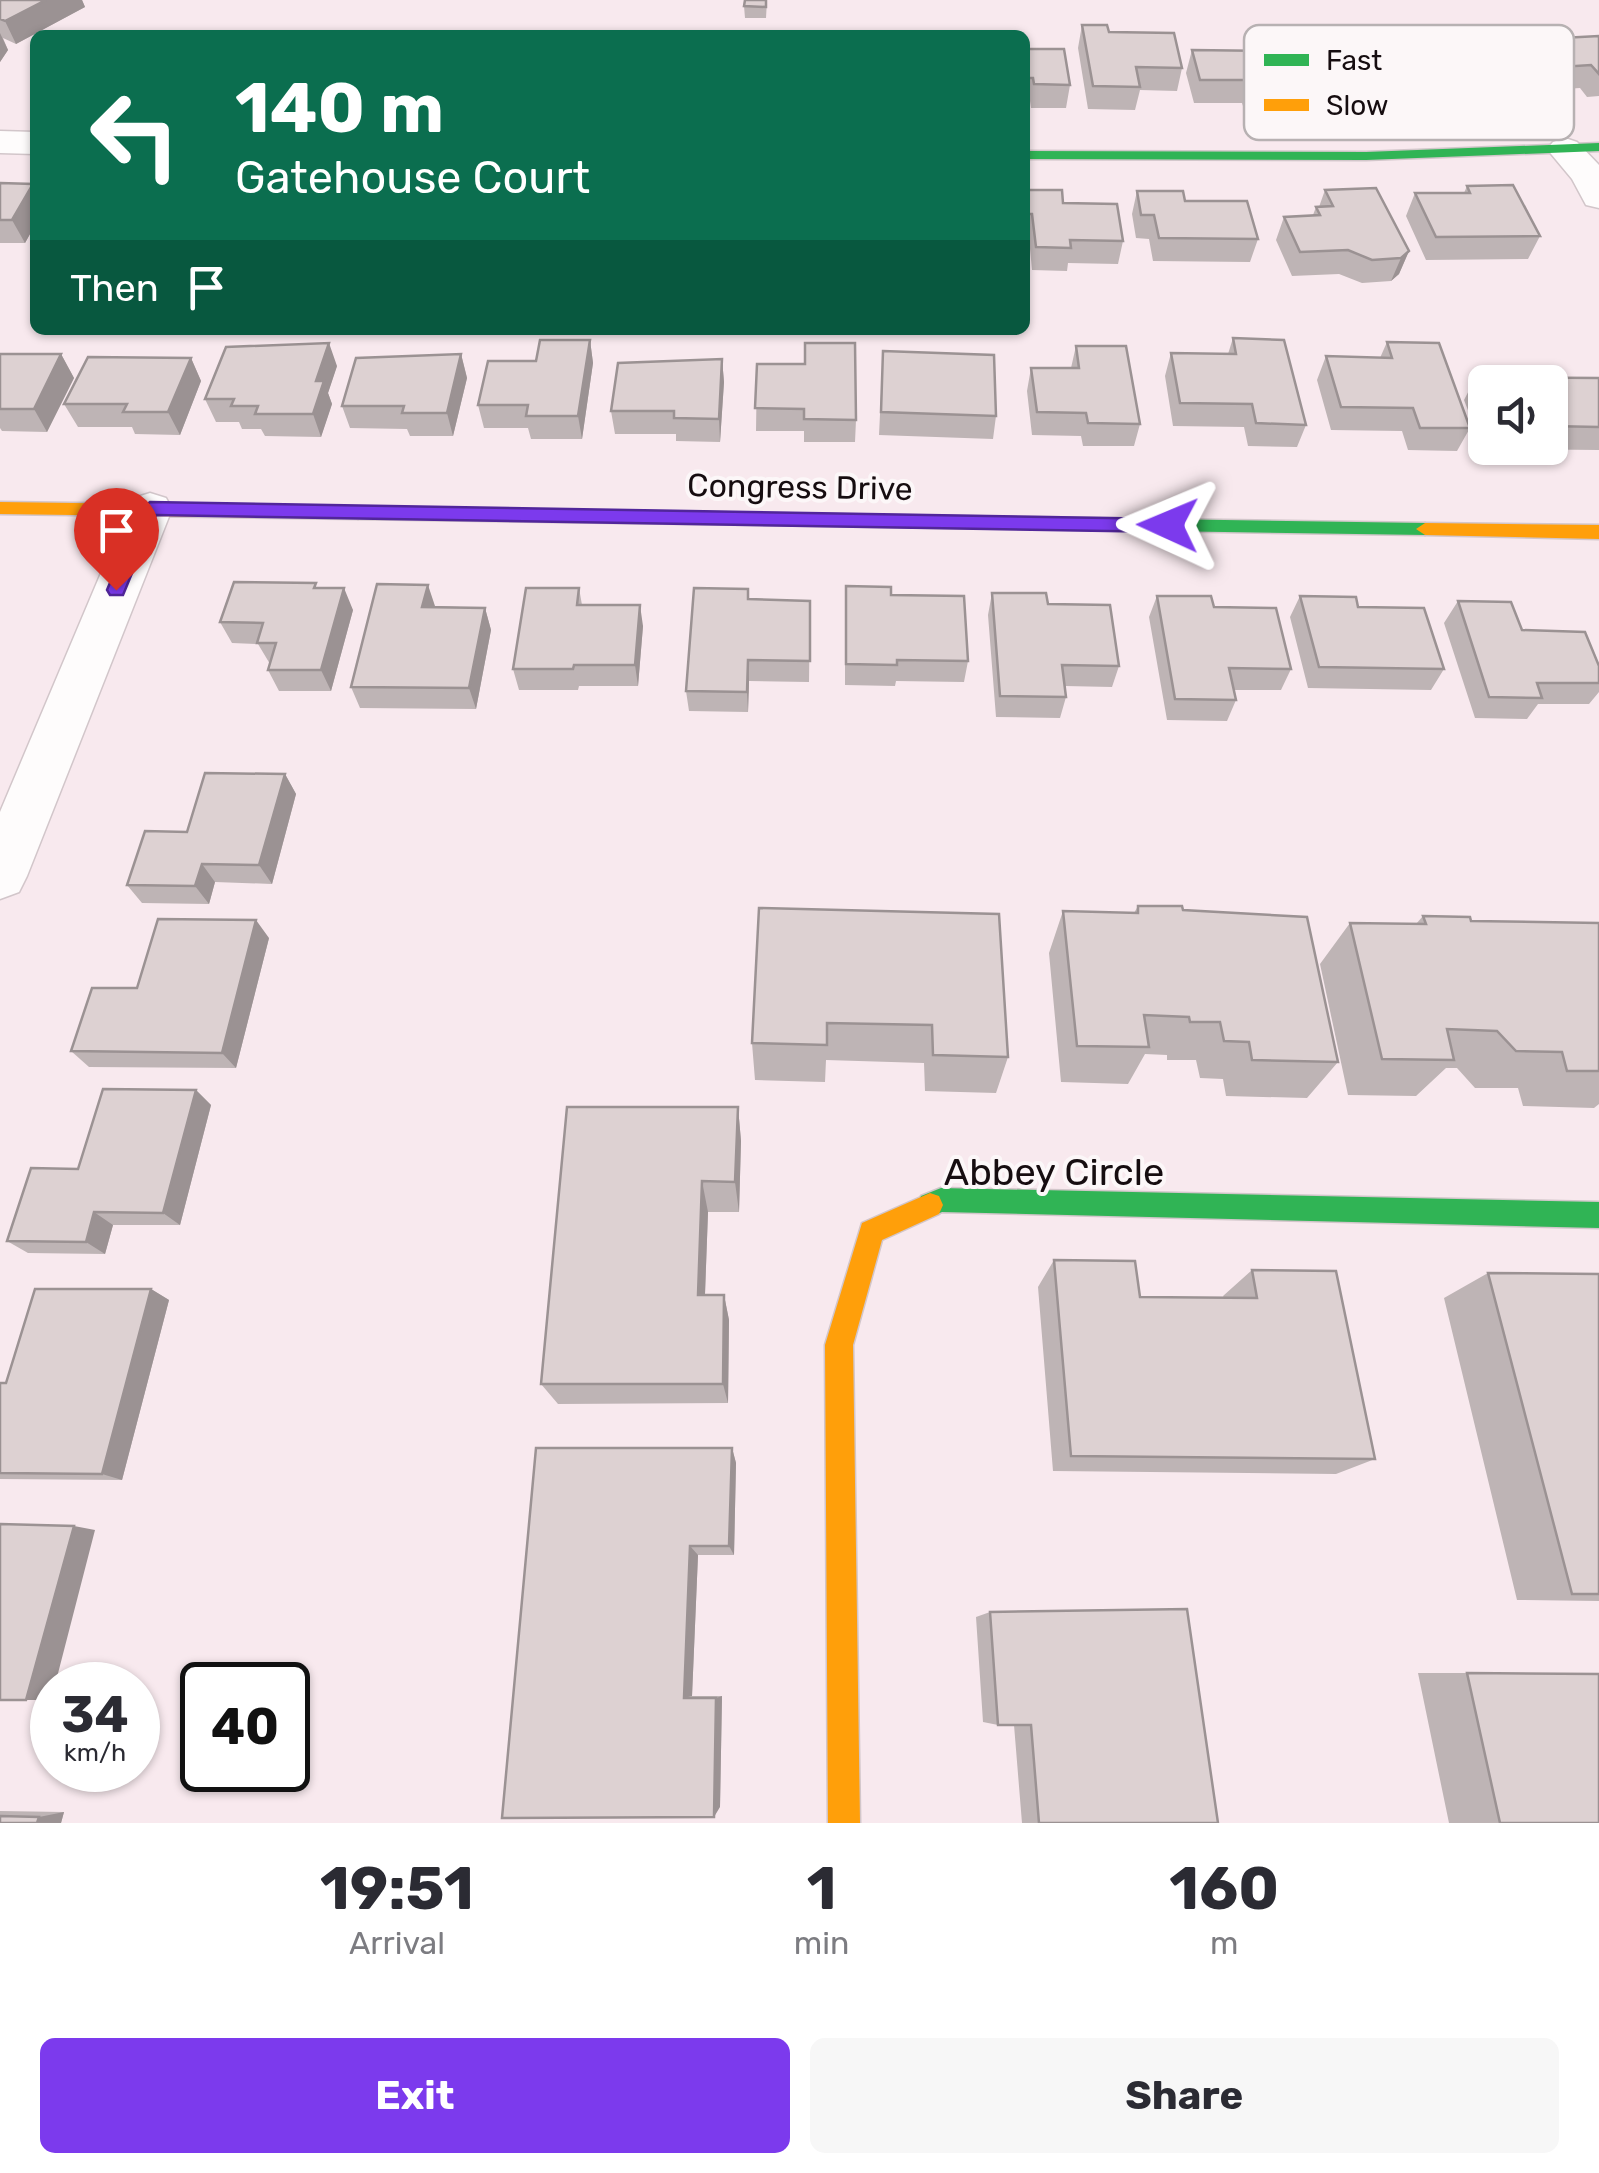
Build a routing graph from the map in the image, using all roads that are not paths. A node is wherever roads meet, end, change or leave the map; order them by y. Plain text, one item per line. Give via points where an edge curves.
1 (0, 142) edge
2 (30, 143) edge
3 (1582, 148) edge
4 (1030, 155) edge
5 (1599, 197) edge
6 (0, 508) edge
7 (150, 509) junction
8 (1599, 532) edge
9 (0, 876) edge
10 (1599, 1216) edge
11 (844, 1823) edge

1 - 2 street
3 - 4 street via 1366,156
3 - 5 street
6 - 7 street, Congress Drive
7 - 8 street, Congress Drive
7 - 9 street
10 - 11 street, Abbey Circle via 942,1200 872,1232 838,1345

